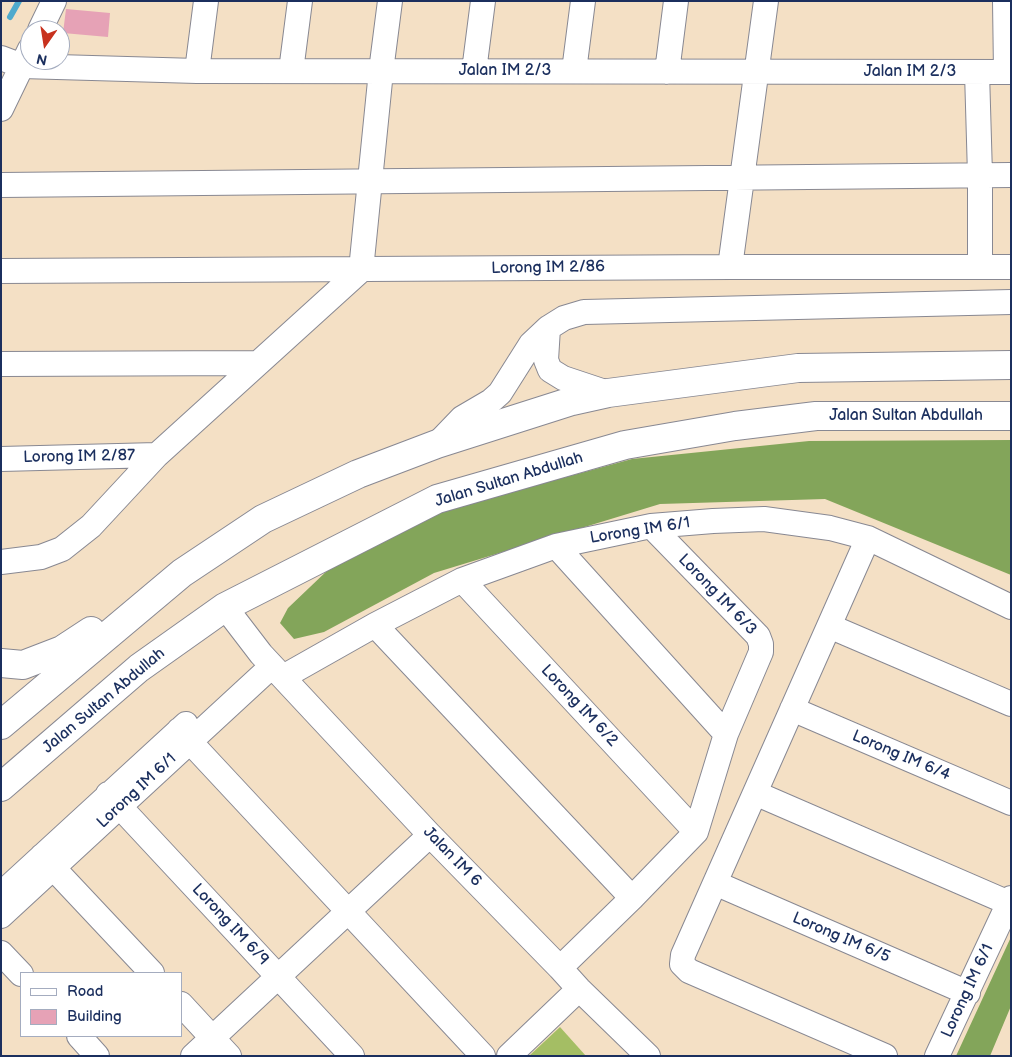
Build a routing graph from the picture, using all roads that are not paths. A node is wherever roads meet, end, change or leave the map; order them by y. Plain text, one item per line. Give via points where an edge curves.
1 (54, 1) edge
2 (206, 1) edge
3 (300, 1) edge
4 (390, 1) edge
5 (484, 1) edge
6 (583, 1) edge
7 (676, 1) edge
8 (766, 1) edge
9 (1005, 1) edge
10 (45, 20) edge
11 (18, 58) edge
12 (196, 71) junction
13 (291, 71) junction
14 (381, 71) junction
15 (474, 71) junction
16 (574, 71) junction
17 (667, 72) junction
18 (756, 72) junction
19 (977, 72) junction
20 (1008, 72) edge
21 (1, 109) edge
22 (980, 175) junction
23 (1011, 175) edge
24 (742, 178) junction
25 (370, 181) junction
26 (1, 185) edge
27 (730, 267) junction
28 (980, 267) junction
29 (1011, 267) edge
30 (361, 270) junction
31 (1, 271) edge
32 (1011, 302) edge
33 (548, 328) junction
34 (258, 363) junction
35 (1, 364) edge
36 (1011, 365) edge
37 (608, 393) junction
38 (1011, 416) edge
39 (437, 444) junction
40 (157, 455) junction
41 (1, 458) edge
42 (651, 526) junction
43 (868, 538) junction
44 (556, 546) junction
45 (1, 562) edge
46 (182, 573) junction
47 (462, 580) junction
48 (225, 607) junction
49 (1011, 607) edge
50 (375, 625) junction
51 (828, 626) junction
52 (1, 663) edge
53 (272, 666) junction
54 (1011, 704) edge
55 (792, 709) junction
56 (1, 725) edge
57 (726, 734) junction
58 (184, 736) junction
59 (1, 788) edge
60 (755, 793) junction
61 (114, 801) junction
62 (1011, 803) edge
63 (696, 832) junction
64 (430, 835) junction
65 (48, 862) junction
66 (715, 883) junction
67 (1, 894) edge
68 (632, 898) junction
69 (1010, 901) edge
70 (348, 911) junction
71 (1, 916) edge
72 (1, 953) edge
73 (560, 968) junction
74 (151, 972) edge
75 (20, 973) edge
76 (278, 976) junction
77 (579, 989) junction
78 (968, 993) junction
79 (182, 1005) edge
80 (80, 1037) edge
81 (213, 1038) junction
82 (98, 1056) edge
83 (193, 1056) edge
84 (229, 1056) edge
85 (352, 1056) edge
86 (483, 1056) edge
87 (509, 1056) edge
88 (648, 1056) edge
89 (885, 1056) edge
90 (937, 1056) edge

1 - 10 street
2 - 12 street
3 - 13 street
4 - 14 street
5 - 15 street
6 - 16 street
7 - 17 street
8 - 18 street
9 - 20 street
11 - 12 street, Jalan IM 2/3
11 - 21 street
12 - 13 street, Jalan IM 2/3
13 - 14 street, Jalan IM 2/3
14 - 15 street, Jalan IM 2/3
14 - 25 street
15 - 16 street, Jalan IM 2/3
16 - 17 street, Jalan IM 2/3
17 - 18 street, Jalan IM 2/3
18 - 19 street, Jalan IM 2/3
18 - 24 street
19 - 20 street, Jalan IM 2/3
19 - 22 street
22 - 23 street
22 - 24 street
22 - 28 street
24 - 25 street
24 - 27 street
25 - 26 street
25 - 30 street
27 - 28 street, Lorong IM 2/86
27 - 30 street, Lorong IM 2/86
28 - 29 street, Lorong IM 2/86
30 - 31 street, Lorong IM 2/86
30 - 34 street
32 - 33 street via 584,312 564,318
33 - 37 street via 546,360 550,370 563,378
33 - 39 street via 531,344 500,393 462,418
34 - 35 street
34 - 40 street
36 - 37 main road via 798,368
37 - 39 main road
38 - 48 main road, Jalan Sultan Abdullah via 816,416 624,445 437,500
39 - 46 main road via 358,474 263,519
40 - 41 street, Lorong IM 2/87
40 - 45 street via 91,526 62,549 41,557
42 - 43 street, Lorong IM 6/1 via 764,519 830,528
42 - 44 street, Lorong IM 6/1
42 - 57 street, Lorong IM 6/3 via 758,636 761,644 761,652
43 - 49 street, Lorong IM 6/1
43 - 51 street
44 - 47 street, Lorong IM 6/1
44 - 57 street
46 - 52 main road via 62,650 23,665
46 - 56 main road
47 - 50 street, Lorong IM 6/1
47 - 63 street, Lorong IM 6/2
48 - 53 street, Jalan IM 6
48 - 59 main road, Jalan Sultan Abdullah via 139,668
50 - 53 street, Lorong IM 6/1
50 - 68 street
51 - 54 street
51 - 55 street
53 - 58 street, Lorong IM 6/1
53 - 64 street, Jalan IM 6
55 - 60 street
55 - 62 street, Lorong IM 6/4
57 - 63 street
58 - 61 street, Lorong IM 6/1
58 - 70 street
60 - 66 street
60 - 69 street
61 - 65 street, Lorong IM 6/1
61 - 76 street, Lorong IM 6/9
63 - 68 street
64 - 70 street
64 - 73 street, Jalan IM 6
65 - 67 street, Lorong IM 6/1
65 - 71 street, Lorong IM 6/1
65 - 74 street
66 - 78 street, Lorong IM 6/5
66 - 89 street via 682,964 689,971
68 - 73 street
69 - 78 street, Lorong IM 6/1
70 - 76 street
70 - 86 street
72 - 75 street
73 - 77 street, Jalan IM 6
76 - 81 street
76 - 85 street, Lorong IM 6/9
77 - 87 street
77 - 88 street, Jalan IM 6
78 - 90 street, Lorong IM 6/1
79 - 81 street
80 - 82 street
81 - 83 street
81 - 84 street

